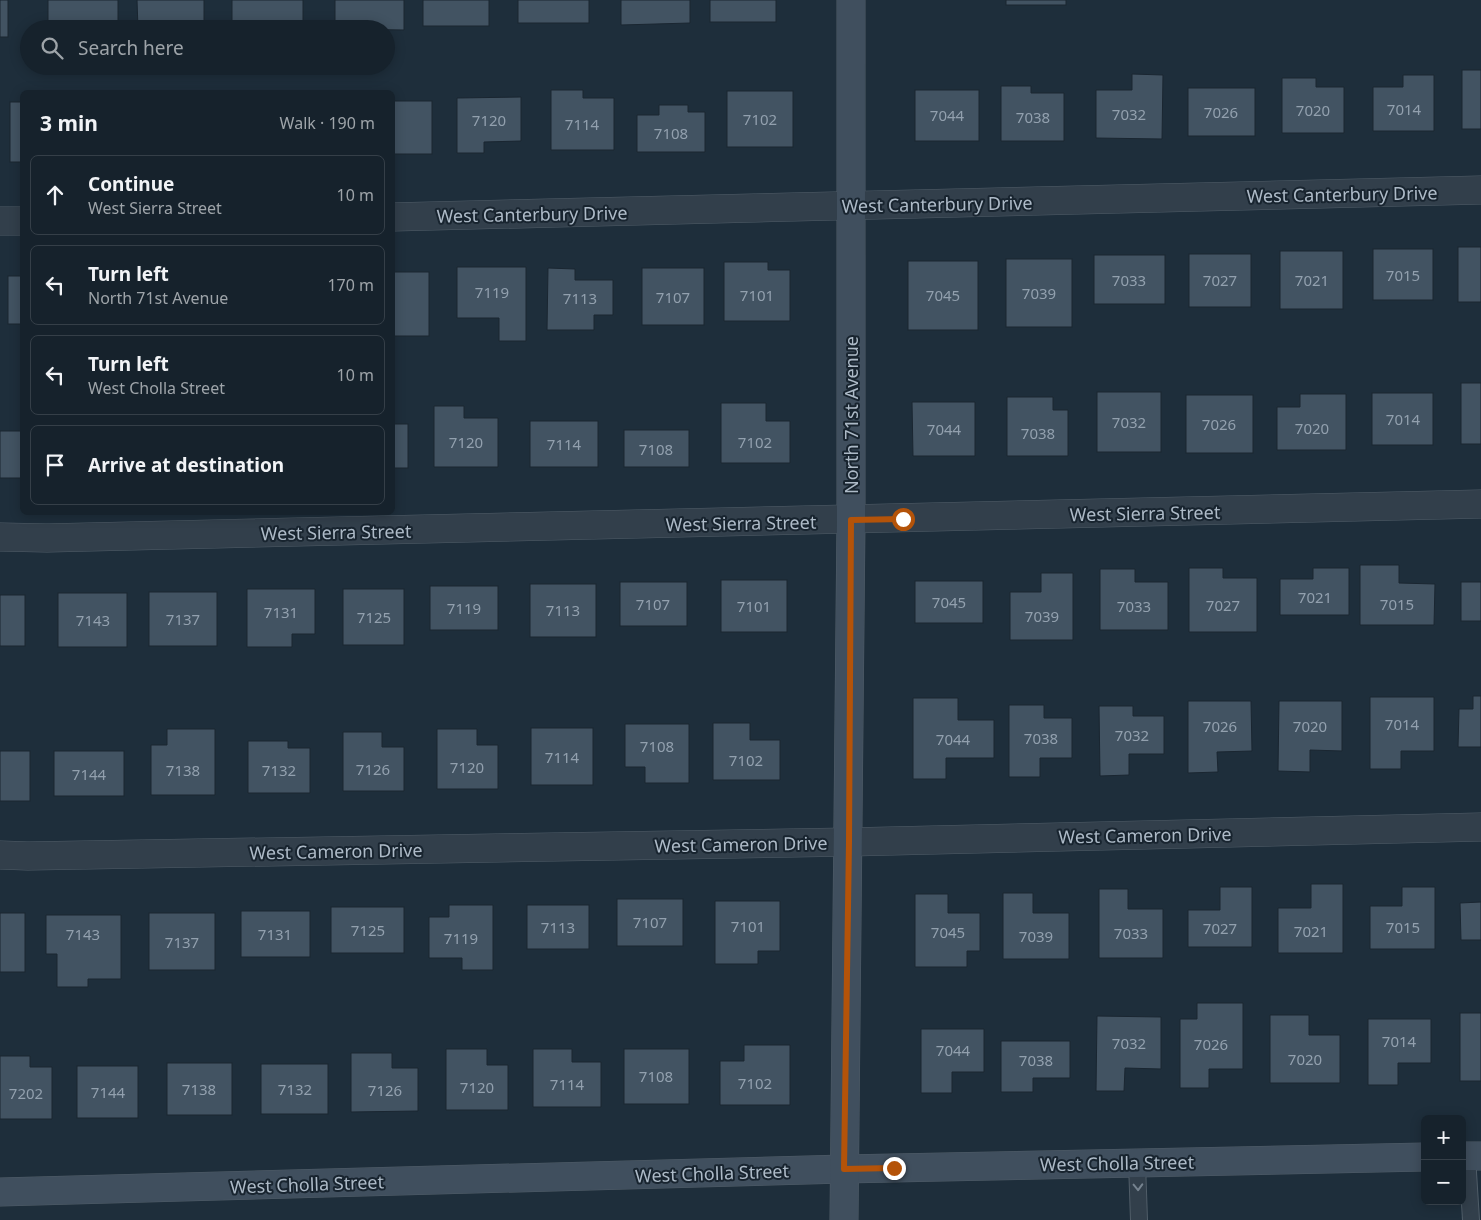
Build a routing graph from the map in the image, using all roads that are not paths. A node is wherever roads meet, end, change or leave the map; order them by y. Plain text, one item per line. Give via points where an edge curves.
1 (851, 0) edge
2 (1481, 190) edge
3 (850, 206) junction
4 (395, 217) edge
5 (0, 221) edge
6 (20, 221) edge
7 (1481, 504) edge
8 (851, 520) junction
9 (0, 537) edge
10 (1481, 827) edge
11 (849, 842) junction
12 (0, 855) edge
13 (1470, 1156) edge
14 (1421, 1157) edge
15 (1137, 1163) junction
16 (844, 1169) junction
17 (0, 1192) edge
18 (844, 1220) edge
19 (1139, 1220) edge
20 (1471, 1220) edge

1 - 3 street, North 71st Avenue
2 - 3 street, West Canterbury Drive
3 - 4 street, West Canterbury Drive
3 - 8 street, North 71st Avenue
5 - 6 street
7 - 8 street, West Sierra Street
8 - 9 street, West Sierra Street
8 - 11 street, North 71st Avenue
10 - 11 street, West Cameron Drive
11 - 12 street, West Cameron Drive
11 - 16 street, North 71st Avenue
13 - 20 lane
14 - 15 street, West Cholla Street
15 - 16 street, West Cholla Street
15 -> 19 lane
16 - 17 street, West Cholla Street
16 - 18 street, North 71st Avenue

